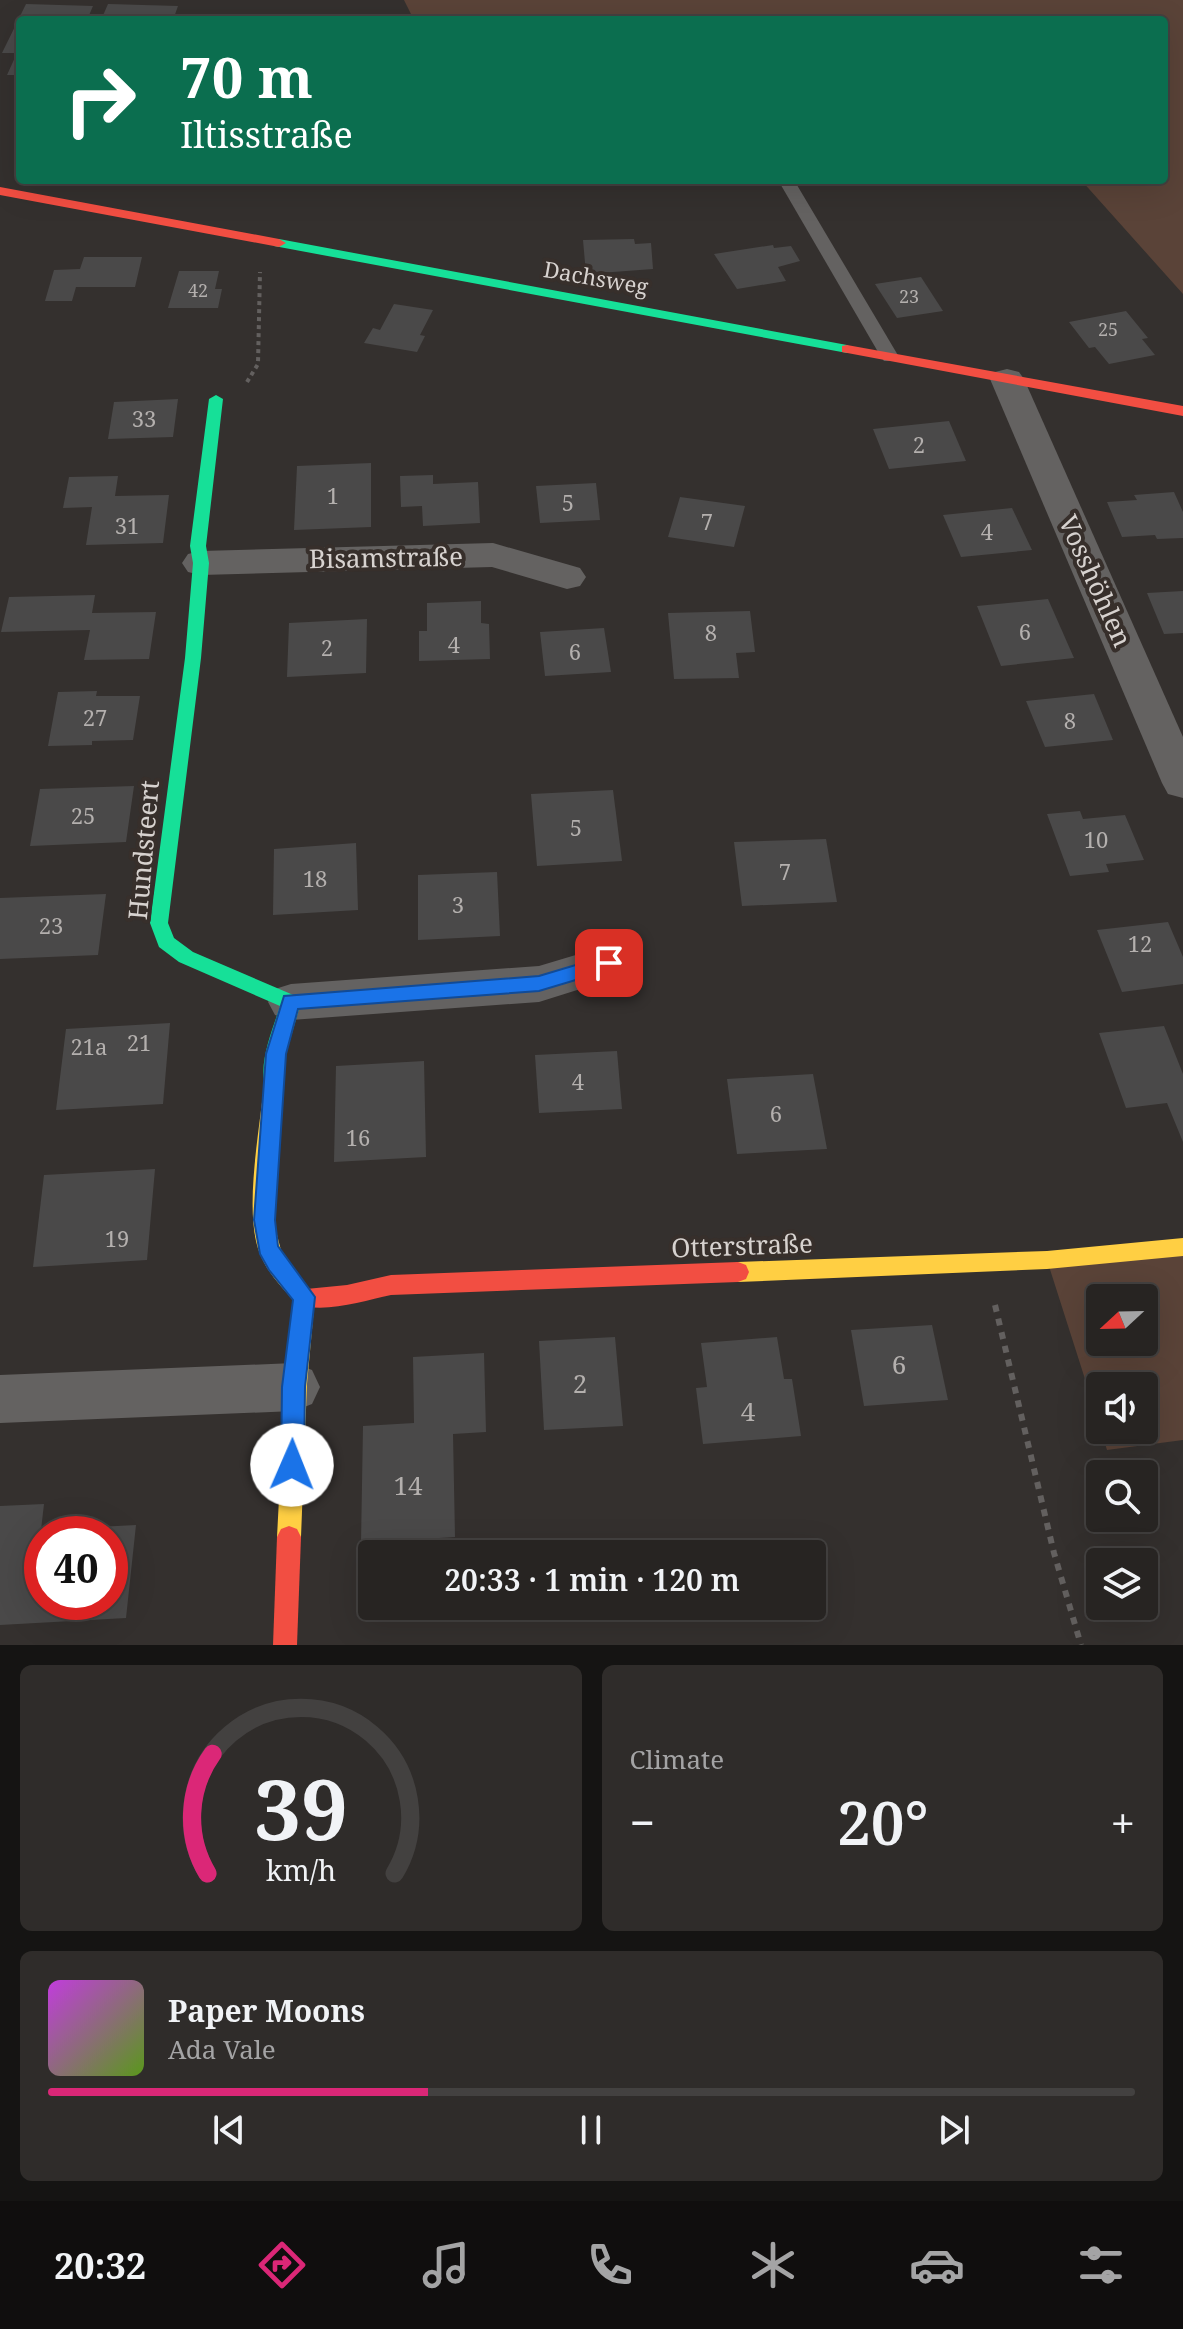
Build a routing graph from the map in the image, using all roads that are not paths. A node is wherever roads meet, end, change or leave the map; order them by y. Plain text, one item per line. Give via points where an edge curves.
1 (788, 184) edge
2 (0, 191) edge
3 (890, 357) junction
4 (1007, 379) junction
5 (216, 399) road end
6 (1183, 411) edge
7 (201, 563) junction
8 (567, 577) dead end
9 (1183, 783) edge
10 (609, 963) dead end
11 (291, 1002) junction
12 (1183, 1247) edge
13 (304, 1297) junction
14 (294, 1387) junction
15 (0, 1399) edge
16 (285, 1645) edge

1 - 3 lane
2 - 3 street, Dachsweg
3 - 4 street, Dachsweg
4 - 6 street, Dachsweg
4 - 9 street, Vosshöhlen
5 - 7 street, Hundsteert via 198,546
7 - 8 street, Bisamstraße via 493,555
7 - 11 street, Hundsteert via 159,923 166,942 186,957
10 - 11 street via 539,984
11 - 13 street via 276,1054 265,1220 276,1263
12 - 13 street, Otterstraße via 983,1263 391,1285
13 - 14 street
14 - 15 street
14 - 16 street

